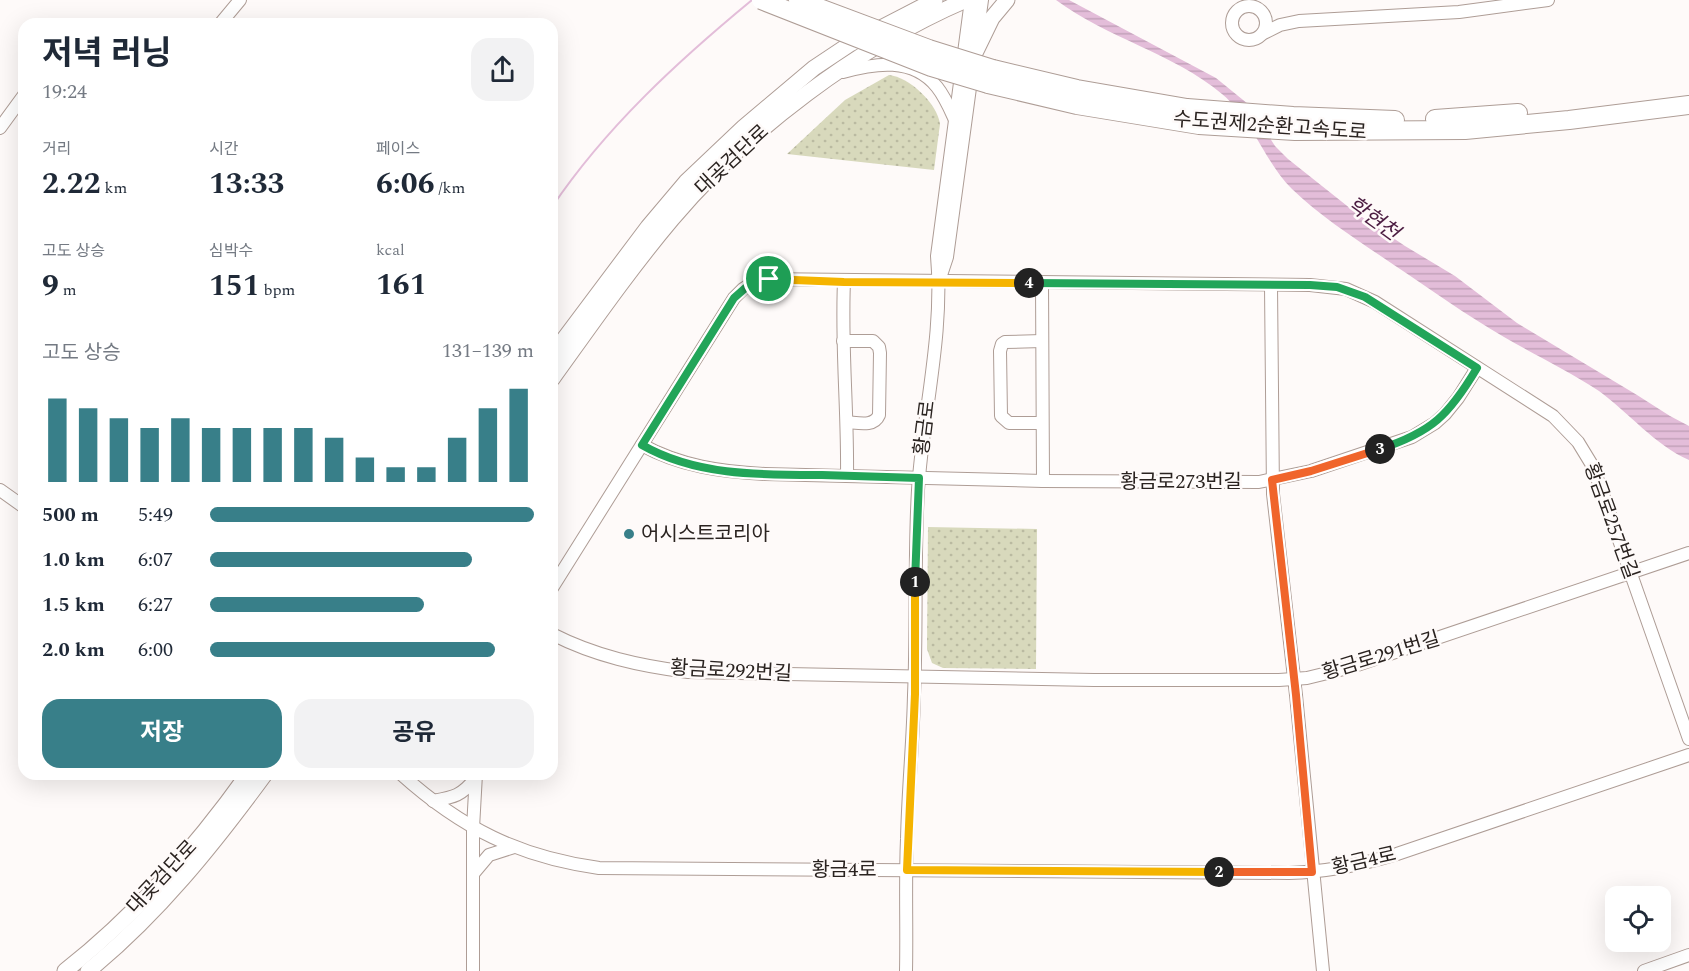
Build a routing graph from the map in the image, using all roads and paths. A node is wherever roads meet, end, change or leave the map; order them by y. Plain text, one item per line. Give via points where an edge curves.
1 (240, 0) edge
2 (761, 0) edge
3 (798, 0) edge
4 (966, 0) edge
5 (971, 0) edge
6 (982, 0) edge
7 (1007, 0) edge
8 (930, 1) edge
9 (1540, 1) edge
10 (1262, 10) junction
11 (225, 18) edge
12 (1299, 21) junction
13 (1264, 33) junction
14 (975, 53) junction
15 (833, 75) junction
16 (991, 77) junction
17 (1689, 93) edge
18 (18, 103) edge
19 (1689, 105) edge
20 (955, 120) junction
21 (1294, 124) junction
22 (0, 128) edge
23 (844, 282) junction
24 (939, 282) junction
25 (1042, 283) junction
26 (1271, 286) junction
27 (843, 340) junction
28 (1042, 340) junction
29 (558, 347) edge
30 (1477, 368) junction
31 (558, 371) edge
32 (847, 422) junction
33 (1042, 423) junction
34 (642, 445) junction
35 (847, 476) junction
36 (919, 478) junction
37 (1272, 480) junction
38 (1043, 481) junction
39 (0, 490) edge
40 (18, 503) edge
41 (1689, 553) edge
42 (1631, 573) junction
43 (558, 578) edge
44 (558, 636) edge
45 (915, 677) junction
46 (1294, 680) junction
47 (1689, 739) edge
48 (1689, 755) edge
49 (243, 780) edge
50 (261, 780) edge
51 (408, 780) edge
52 (473, 780) edge
53 (476, 780) edge
54 (433, 801) junction
55 (473, 828) junction
56 (514, 847) junction
57 (907, 870) junction
58 (1312, 872) junction
59 (473, 874) junction
60 (1689, 955) edge
61 (65, 971) edge
62 (88, 971) edge
63 (473, 971) edge
64 (906, 971) edge
65 (1323, 971) edge
66 (1644, 971) edge

1 - 11 street
2 - 16 highway, 수도권제2순환고속도로, bridge via 931,67
3 - 16 highway, 수도권제2순환고속도로, bridge via 929,49
4 - 15 main road, 대곶검단로 via 888,40
5 - 20 street, 황금로
6 - 14 street, 황금로
7 - 14 main road via 992,18
8 - 29 main road, 대곶검단로 via 814,68 744,127 686,182
9 - 12 street via 1459,12
10 - 12 street
10 - 13 street via 1267,26
10 - 13 street via 1251,5 1240,8 1232,23 1236,35 1247,40
12 - 13 street
14 - 24 street, 황금로 via 947,257
15 - 20 street via 883,63 914,69 938,88
15 - 31 main road, 대곶검단로 via 784,111 673,218
16 - 21 highway, 수도권제2순환고속도로
16 - 21 highway, 수도권제2순환고속도로 via 1077,105 1199,125
17 - 21 highway, 수도권제2순환고속도로 via 1430,120
18 - 22 street
19 - 21 highway, 수도권제2순환고속도로 via 1465,130
20 - 24 street, 황금로 via 937,256
23 - 24 street, 황금로257번길
23 - 27 street
23 - 34 street, 황금로257번길 via 759,279 743,289
24 - 25 street, 황금로257번길
24 - 36 street, 황금로
25 - 26 street, 황금로257번길
25 - 28 street
26 - 30 street, 황금로257번길 via 1326,286 1354,292
26 - 37 street
27 - 32 street
27 - 32 street via 873,341 880,353 879,415 872,423
28 - 33 street
28 - 33 street via 1005,342 1000,351 1001,416 1009,423
30 - 37 street, 황금로273번길 via 1452,407 1424,431 1344,461
30 - 42 street, 황금로257번길 via 1553,416 1578,442 1592,465
32 - 35 street
33 - 38 street
34 - 35 street, 황금로273번길 via 668,459 722,470
34 - 43 street, 황금로257번길
35 - 36 street, 황금로273번길
36 - 38 street, 황금로273번길
36 - 45 street, 황금로
37 - 38 street, 황금로273번길
37 - 46 street
39 - 40 street
41 - 42 street, 황금로291번길
42 - 46 street, 황금로291번길 via 1348,668
42 - 47 street, 황금로257번길
44 - 45 street, 황금로292번길 via 609,657 688,672
45 - 46 street, 황금로291번길
45 - 57 street, 황금로
46 - 58 street
48 - 58 street, 황금4로 via 1397,854 1352,867
49 - 61 main road, 대곶검단로 via 151,894
50 - 62 main road, 대곶검단로 via 207,852 157,907
51 - 54 street, 황금4로
52 - 54 street via 458,796
53 - 55 street
54 - 55 street, 황금4로
55 - 56 street, 황금4로
55 - 59 street
56 - 57 street, 황금4로 via 561,862 618,869
56 - 59 street via 489,855
57 - 58 street, 황금4로
57 - 64 street, 황금로
58 - 65 street
59 - 63 street
60 - 66 street

